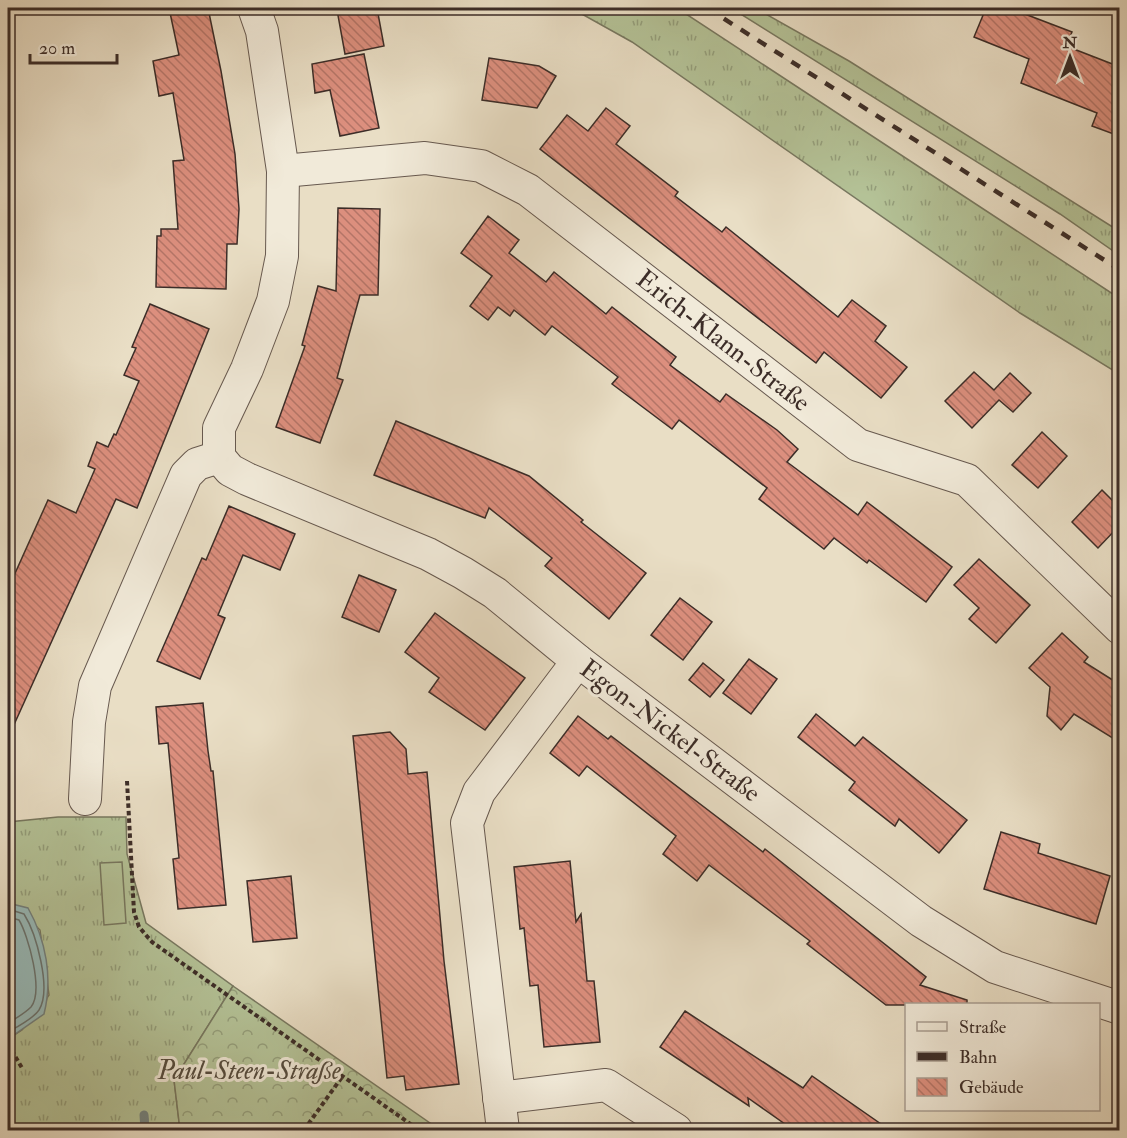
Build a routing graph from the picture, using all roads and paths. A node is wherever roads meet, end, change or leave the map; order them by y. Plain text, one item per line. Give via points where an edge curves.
1 (254, 8) edge
2 (283, 171) junction
3 (219, 457) junction
4 (1119, 628) edge
5 (578, 661) junction
6 (127, 781) dead end
7 (85, 799) dead end
8 (1119, 1008) edge
9 (8, 1044) edge
10 (22, 1068) dead end
11 (342, 1077) junction
12 (499, 1098) junction
13 (304, 1131) edge
14 (419, 1131) edge
15 (503, 1131) edge
16 (676, 1131) edge

1 - 2 street via 262,31
2 - 3 street via 282,256 273,301 219,428
2 - 4 street, Erich-Klann-Straße via 425,158 481,166 528,190 858,445 967,480
3 - 5 street, Egon-Nickel-Straße via 230,470 247,479 428,554 463,573 495,593
3 - 7 street via 197,464 186,476 95,686
5 - 8 street, Egon-Nickel-Straße via 921,921 995,967
5 - 12 street via 478,792 467,823
6 - 11 path via 134,912 139,927 152,942
9 - 10 path
11 - 13 path
11 - 14 path
12 - 15 street
12 - 16 street via 606,1085

